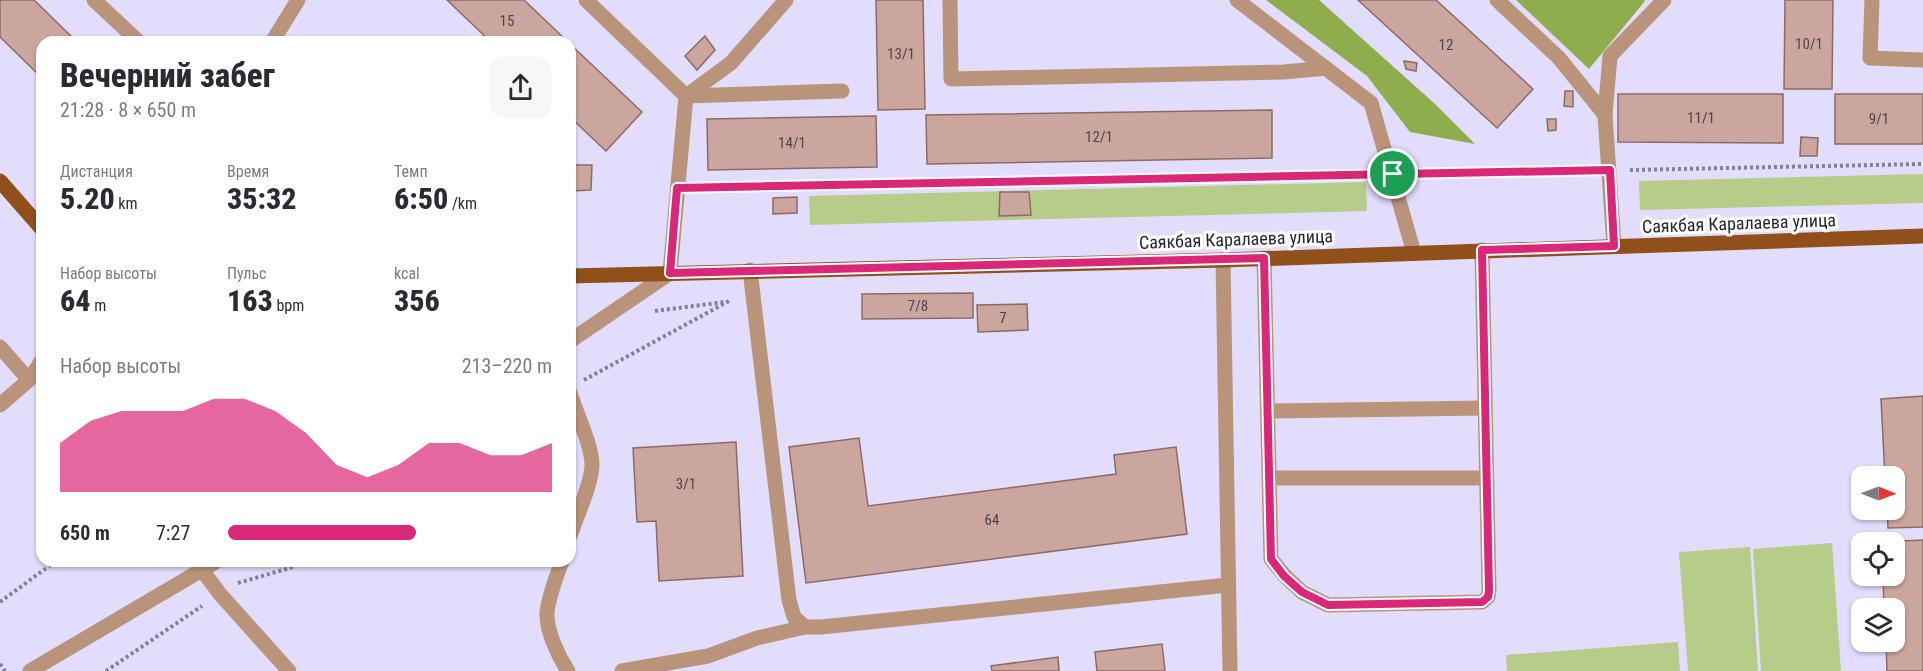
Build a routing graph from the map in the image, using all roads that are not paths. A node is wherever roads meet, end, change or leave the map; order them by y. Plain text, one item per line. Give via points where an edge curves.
1 (94, 0) edge
2 (298, 0) edge
3 (586, 0) edge
4 (786, 0) edge
5 (950, 0) edge
6 (1237, 0) edge
7 (1497, 0) edge
8 (1664, 0) edge
9 (1872, 0) edge
10 (133, 36) edge
11 (276, 36) edge
12 (1923, 60) edge
13 (1326, 68) junction
14 (842, 91) dead end
15 (686, 96) junction
16 (1605, 115) junction
17 (0, 181) edge
18 (36, 222) edge
19 (1923, 236) edge
20 (1614, 246) junction
21 (1482, 250) junction
22 (1414, 252) junction
23 (1264, 258) junction
24 (1223, 260) junction
25 (750, 270) junction
26 (670, 273) junction
27 (576, 276) edge
28 (576, 337) edge
29 (0, 347) edge
30 (36, 369) edge
31 (29, 380) junction
32 (576, 392) edge
33 (0, 405) edge
34 (1485, 408) junction
35 (1268, 411) junction
36 (1270, 478) junction
37 (1486, 478) junction
38 (576, 518) edge
39 (207, 567) edge
40 (560, 567) edge
41 (202, 570) junction
42 (1228, 585) junction
43 (805, 627) junction
44 (30, 671) edge
45 (289, 671) edge
46 (568, 671) edge
47 (622, 671) edge
48 (1230, 671) edge

1 - 10 street
2 - 11 street
3 - 15 street
4 - 15 street via 731,63
5 - 13 street via 951,79
6 - 13 street
7 - 16 street via 1559,58
8 - 16 street via 1610,56
9 - 12 street via 1870,57
13 - 22 street via 1371,102
14 - 15 street
15 - 26 street
16 - 20 street
17 - 18 main road
19 - 20 main road, Саякбая Каралаева улица
20 - 21 main road, Саякбая Каралаева улица
21 - 22 main road, Саякбая Каралаева улица
21 - 34 street
22 - 23 main road, Саякбая Каралаева улица
23 - 24 main road, Саякбая Каралаева улица
23 - 35 street
24 - 25 main road, Саякбая Каралаева улица
24 - 42 street
25 - 26 main road, Саякбая Каралаева улица
25 - 43 street via 789,600 794,617
26 - 27 main road, Саякбая Каралаева улица
26 - 28 street
29 - 31 street
30 - 31 street
31 - 33 street
32 - 38 street via 592,465
34 - 35 street
34 - 37 street
35 - 36 street
36 - 37 street
36 - 37 street via 1271,559 1302,592 1328,605 1482,602 1489,591
39 - 41 street
40 - 46 street via 547,615 558,655
41 - 44 street
41 - 45 street
42 - 43 street
42 - 48 street
43 - 47 street via 757,638 708,656

